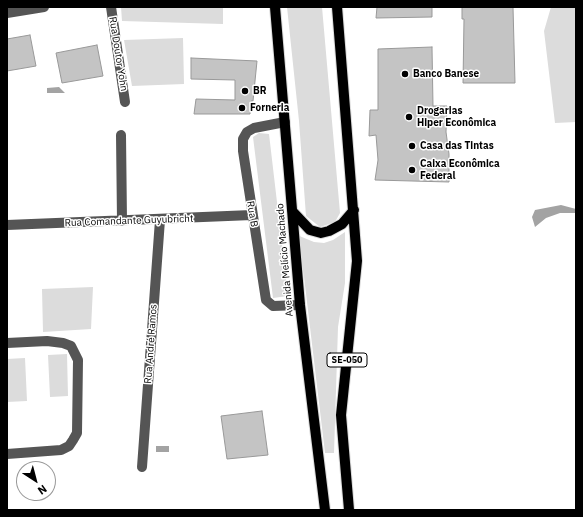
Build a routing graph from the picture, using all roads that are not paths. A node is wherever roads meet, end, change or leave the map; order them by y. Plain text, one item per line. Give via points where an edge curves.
1 (44, 7) edge
2 (111, 7) edge
3 (275, 7) edge
4 (337, 7) edge
5 (7, 13) edge
6 (125, 102) dead end
7 (285, 122) junction
8 (121, 136) dead end
9 (354, 210) junction
10 (292, 211) junction
11 (252, 215) junction
12 (160, 220) junction
13 (122, 221) junction
14 (7, 225) edge
15 (300, 306) junction
16 (7, 343) edge
17 (7, 454) edge
18 (142, 467) dead end
19 (325, 510) edge
20 (349, 510) edge

1 - 5 street
2 - 6 street, Rua Doutor Yohn
3 - 7 main road, Avenida Melício Machado
4 - 9 main road, SE-050
7 - 10 main road, Avenida Melício Machado
7 - 11 street, Rua B via 254,128 247,132 243,139
8 - 13 street
9 - 10 main road via 342,224 321,232 310,230
9 - 20 main road, SE-050 via 357,261 341,415
10 - 15 main road, Avenida Melício Machado
11 - 12 street, Rua Comandante Guyubricht
11 - 15 street, Rua B via 266,300 273,306
12 - 13 street, Rua Comandante Guyubricht
12 - 18 street, Rua André Ramos
13 - 14 street, Rua Comandante Guyubricht
15 - 19 main road, Avenida Melício Machado
16 - 17 street via 63,343 71,346 78,360 77,433 69,446 49,452

